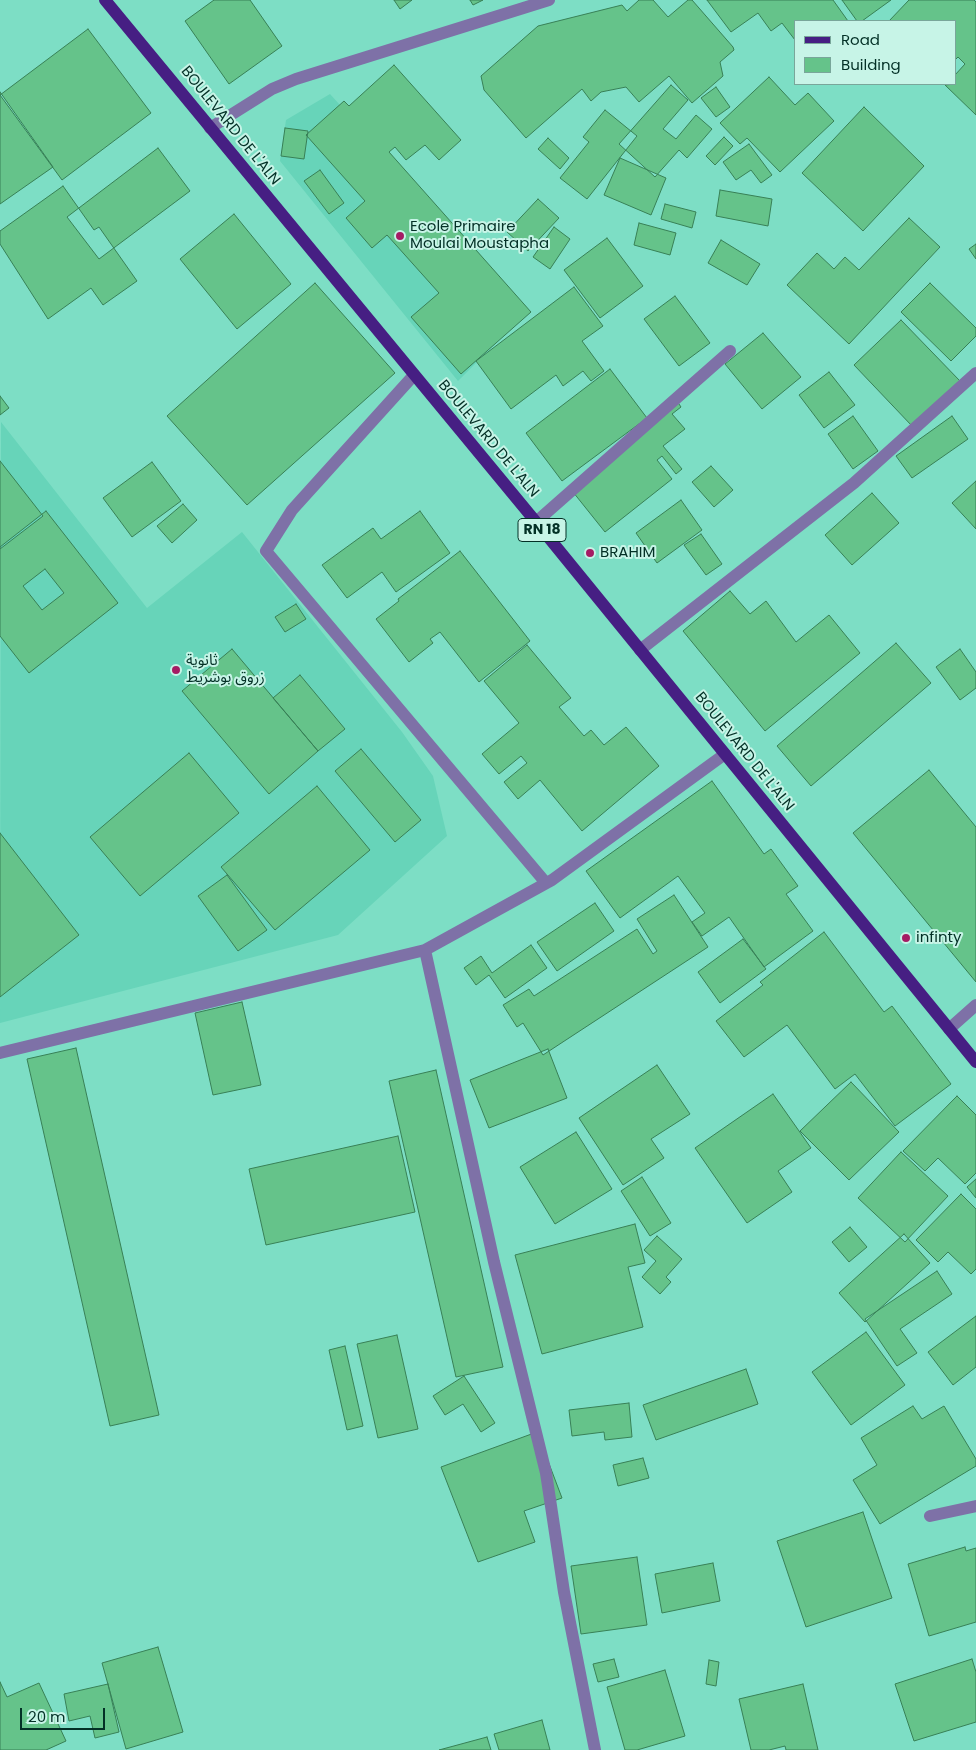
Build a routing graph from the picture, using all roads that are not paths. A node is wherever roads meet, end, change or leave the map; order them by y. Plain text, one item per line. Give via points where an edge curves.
1 (105, 0) edge
2 (549, 0) edge
3 (210, 128) junction
4 (730, 351) dead end
5 (976, 373) edge
6 (414, 375) junction
7 (536, 522) junction
8 (640, 650) junction
9 (725, 754) junction
10 (546, 884) junction
11 (425, 950) junction
12 (976, 1005) edge
13 (949, 1029) junction
14 (0, 1053) edge
15 (976, 1062) edge
16 (976, 1506) edge
17 (930, 1516) dead end
18 (595, 1750) edge

1 - 3 main road, BOULEVARD DE L'ALN / RN 18
2 - 3 street via 296,79 272,89
3 - 6 main road, BOULEVARD DE L'ALN / RN 18
4 - 7 street
5 - 8 street via 854,483
6 - 7 main road, BOULEVARD DE L'ALN / RN 18
6 - 10 street via 292,510 266,551
7 - 8 main road, BOULEVARD DE L'ALN / RN 18
8 - 9 main road, BOULEVARD DE L'ALN / RN 18
9 - 10 street
9 - 13 main road, BOULEVARD DE L'ALN / RN 18
10 - 11 street
11 - 14 street
11 - 18 street via 494,1262 546,1472 564,1592
12 - 13 street
13 - 15 main road, BOULEVARD DE L'ALN / RN 18
16 - 17 street

